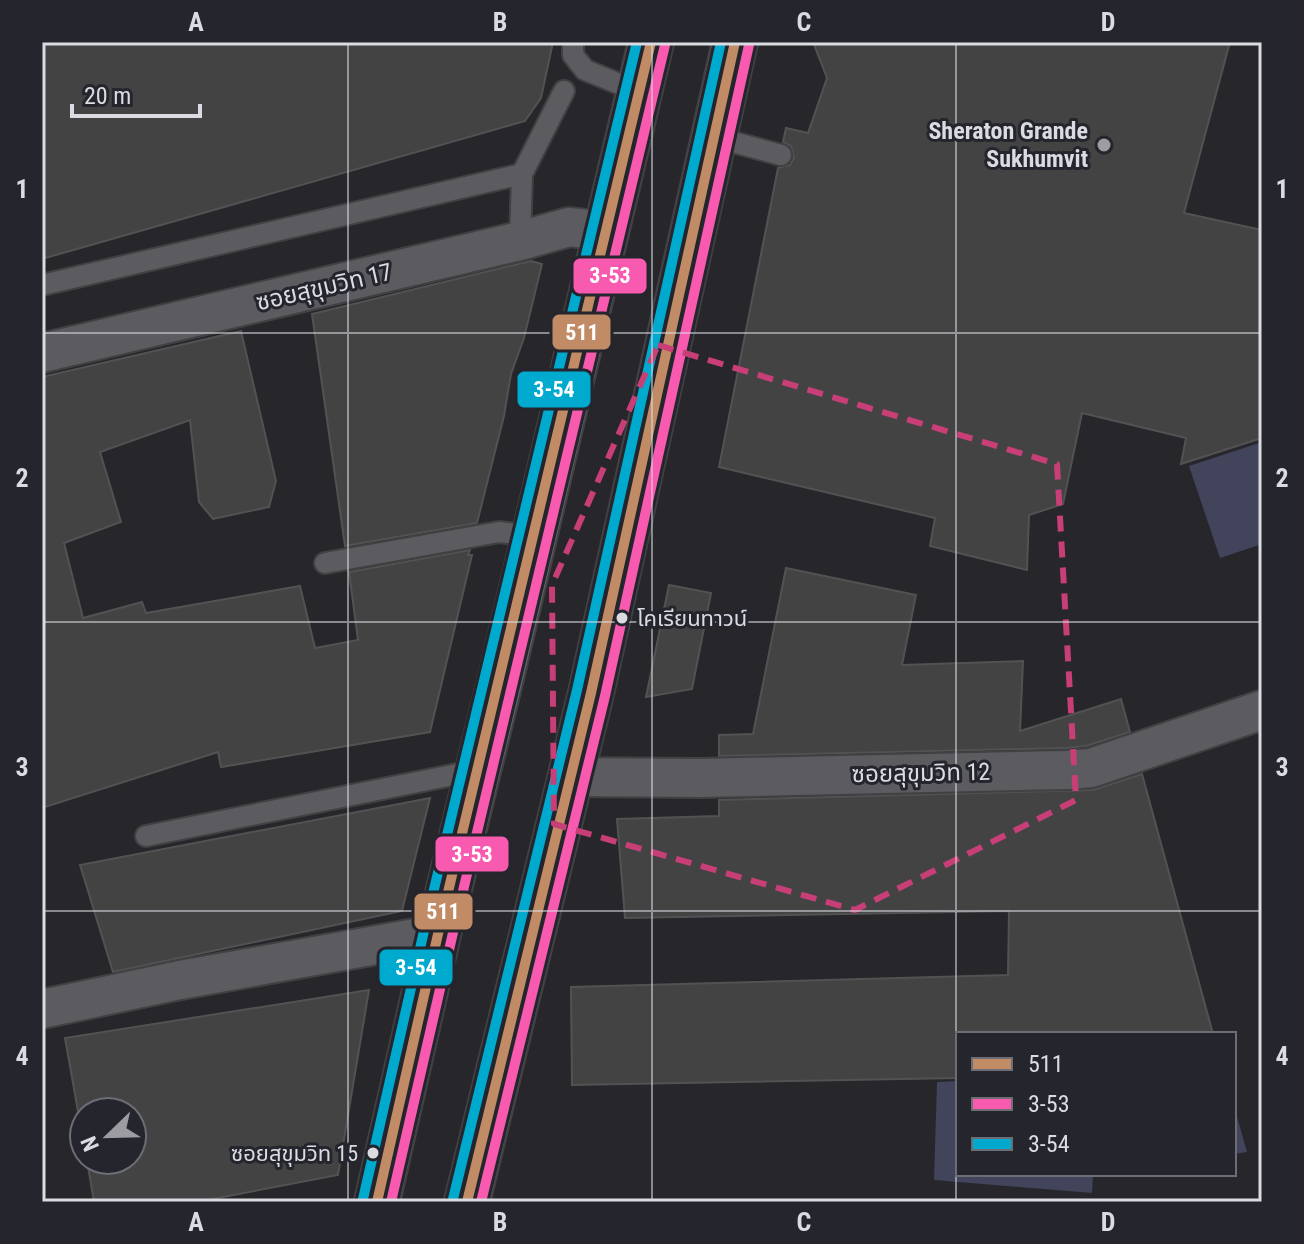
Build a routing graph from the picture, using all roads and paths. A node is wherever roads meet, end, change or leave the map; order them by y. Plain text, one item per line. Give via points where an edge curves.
1 (573, 42) edge
2 (651, 42) edge
3 (735, 42) edge
4 (564, 91) dead end
5 (639, 92) junction
6 (714, 137) junction
7 (781, 155) dead end
8 (522, 174) junction
9 (605, 231) junction
10 (520, 241) junction
11 (42, 285) edge
12 (42, 353) edge
13 (533, 536) junction
14 (325, 563) dead end
15 (1262, 710) edge
16 (478, 770) junction
17 (571, 777) junction
18 (146, 836) dead end
19 (438, 934) junction
20 (42, 1009) edge
21 (377, 1202) edge
22 (467, 1202) edge

1 - 5 lane via 573,55 585,70
2 - 5 main road
3 - 6 main road
4 - 8 lane
5 - 9 main road
6 - 7 lane
6 - 17 main road
8 - 10 lane
8 - 11 lane
9 - 10 street, ซอยสุขุมวิท 17 via 569,227
9 - 13 main road
10 - 12 street, ซอยสุขุมวิท 17
13 - 14 lane via 499,532
13 - 16 main road
15 - 17 street, ซอยสุขุมวิท 12 via 1091,768
16 - 18 lane
16 - 19 main road
17 - 22 main road
19 - 20 street via 178,970
19 - 21 main road

